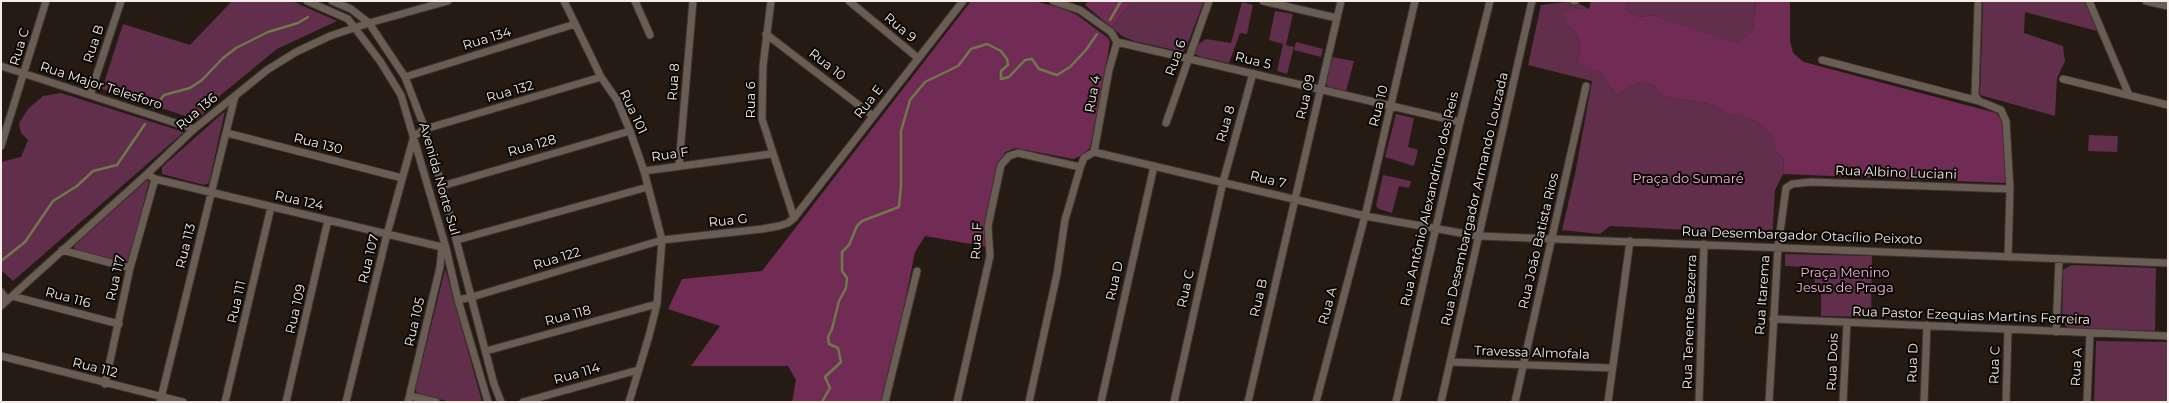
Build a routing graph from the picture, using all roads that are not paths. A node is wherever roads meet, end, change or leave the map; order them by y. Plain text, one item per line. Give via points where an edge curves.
1 (46, 1) edge
2 (121, 1) edge
3 (307, 1) edge
4 (332, 1) edge
5 (448, 1) edge
6 (564, 1) edge
7 (635, 1) edge
8 (693, 1) edge
9 (771, 1) edge
10 (849, 1) edge
11 (1053, 1) edge
12 (1209, 1) edge
13 (1263, 1) edge
14 (1342, 1) edge
15 (1415, 1) edge
16 (1490, 1) edge
17 (1532, 1) edge
18 (2089, 1) edge
19 (2146, 1) edge
20 (962, 2) edge
21 (1978, 4) dead end
22 (2168, 6) edge
23 (1337, 18) junction
24 (369, 23) junction
25 (575, 24) junction
26 (355, 27) junction
27 (766, 34) junction
28 (650, 35) dead end
29 (1117, 42) junction
30 (918, 58) junction
31 (1188, 58) junction
32 (1822, 60) dead end
33 (1, 66) edge
34 (25, 73) junction
35 (1253, 73) junction
36 (405, 77) junction
37 (601, 77) junction
38 (2063, 79) dead end
39 (1586, 86) dead end
40 (1320, 90) junction
41 (90, 95) junction
42 (2129, 95) junction
43 (235, 96) junction
44 (1979, 101) junction
45 (1392, 106) junction
46 (2168, 106) edge
47 (874, 116) junction
48 (1460, 122) junction
49 (1166, 123) dead end
50 (194, 129) junction
51 (425, 129) junction
52 (630, 131) junction
53 (227, 133) junction
54 (414, 136) junction
55 (1, 146) edge
56 (1094, 152) junction
57 (771, 154) junction
58 (679, 165) junction
59 (1154, 166) junction
60 (1080, 167) junction
61 (644, 171) junction
62 (147, 174) junction
63 (402, 178) junction
64 (155, 179) junction
65 (1223, 182) junction
66 (442, 186) junction
67 (648, 187) junction
68 (2010, 188) junction
69 (1785, 190) joint
70 (212, 192) junction
71 (1294, 199) junction
72 (271, 207) junction
73 (449, 213) junction
74 (435, 216) junction
75 (1365, 216) junction
76 (794, 218) junction
77 (328, 220) junction
78 (1436, 230) junction
79 (387, 234) junction
80 (1478, 236) junction
81 (1552, 239) junction
82 (458, 240) junction
83 (662, 240) junction
84 (1630, 241) junction
85 (1704, 244) junction
86 (1778, 247) junction
87 (444, 248) junction
88 (62, 250) junction
89 (2008, 256) junction
90 (2059, 260) junction
91 (2168, 263) edge
92 (130, 268) junction
93 (917, 271) dead end
94 (1, 292) edge
95 (472, 297) junction
96 (10, 298) junction
97 (458, 300) junction
98 (657, 304) junction
99 (1, 306) edge
100 (1773, 319) junction
101 (1846, 323) junction
102 (118, 324) junction
103 (1927, 325) junction
104 (2008, 329) junction
105 (2056, 332) junction
106 (2090, 333) junction
107 (2168, 336) edge
108 (486, 351) junction
109 (1, 356) edge
110 (1450, 362) junction
111 (1524, 364) junction
112 (1612, 368) junction
113 (638, 370) junction
114 (105, 384) junction
115 (161, 399) edge
116 (409, 399) edge
117 (183, 402) edge
118 (225, 402) edge
119 (286, 402) edge
120 (346, 402) edge
121 (436, 402) edge
122 (488, 402) edge
123 (501, 402) edge
124 (523, 402) edge
125 (629, 402) edge
126 (885, 402) edge
127 (957, 402) edge
128 (1029, 402) edge
129 (1102, 402) edge
130 (1174, 402) edge
131 (1248, 402) edge
132 (1316, 402) edge
133 (1396, 402) edge
134 (1441, 402) edge
135 (1515, 402) edge
136 (1608, 402) edge
137 (1699, 402) edge
138 (1769, 402) edge
139 (1843, 402) edge
140 (1924, 402) edge
141 (2006, 402) edge
142 (2087, 402) edge

1 - 34 street, Rua C
2 - 41 street, Rua B
3 - 26 street, Avenida Norte Sul via 348,19
4 - 24 street, Avenida Norte Sul via 351,9
5 - 24 street, Rua 136
6 - 25 street, Rua 101
7 - 28 street
8 - 58 street, Rua 8
9 - 27 street, Rua 6
10 - 30 street, Rua 9
11 - 29 street via 1080,10 1111,32
12 - 31 street, Rua 6
13 - 23 street
14 - 23 street, Rua 09
15 - 45 street, Rua 10
16 - 48 street, Rua Antônio Alexandrino dos Reis
17 - 80 street, Rua Desembargador Armando Louzada
18 - 42 street
19 - 22 street
20 - 30 street, Rua E
21 - 44 street via 1975,93
23 - 40 street, Rua 09
24 - 26 street, Rua 136
24 - 36 street, Avenida Norte Sul
25 - 36 street, Rua 134
25 - 37 street, Rua 101
26 - 43 street, Rua 136 via 296,52 267,70
26 - 54 street, Avenida Norte Sul via 401,95
27 - 47 street, Rua 10
27 - 57 street, Rua 6 via 761,109
29 - 31 street, Rua 5
29 - 56 street, Rua 4 via 1109,70
30 - 47 street, Rua E
31 - 35 street, Rua 5
31 - 49 street, Rua 6
32 - 44 street
33 - 34 street, Rua Major Telesforo
34 - 41 street, Rua Major Telesforo
34 - 55 street, Rua C
35 - 40 street, Rua 5
35 - 65 street, Rua 8
36 - 51 street, Avenida Norte Sul
37 - 51 street, Rua 132
37 - 52 street, Rua 101 via 617,100
38 - 42 street
39 - 81 street, Rua João Batista Rios
40 - 45 street, Rua 5
40 - 71 street, Rua 09
41 - 50 street, Rua Major Telesforo
42 - 46 street
43 - 50 street, Rua 136
43 - 53 street, Rua 113
44 - 68 street via 1997,108 2006,121
45 - 48 street, Rua 5
45 - 75 street, Rua 10
47 - 76 street, Rua E
48 - 78 street, Rua Antônio Alexandrino dos Reis
50 - 62 street, Rua 136
51 - 54 street
51 - 66 street, Avenida Norte Sul
52 - 61 street, Rua 101
52 - 66 street, Rua 128
53 - 63 street, Rua 130
53 - 70 street, Rua 113
54 - 63 street, Rua 107
54 - 74 street, Avenida Norte Sul
56 - 59 street, Rua 7
56 - 60 street via 1084,158
57 - 58 street, Rua F
57 - 76 street, Rua 6
58 - 61 street, Rua F
59 - 65 street, Rua 7
59 - 129 street, Rua D
60 - 127 street, Rua F via 1018,153 1009,156 1001,165 988,226 990,256
60 - 128 street via 1065,220 1057,274
61 - 67 street, Rua 101
62 - 64 street, Rua 124
62 - 88 street, Rua 136
63 - 79 street, Rua 107
64 - 70 street, Rua 124
64 - 92 street, Rua 117
65 - 71 street, Rua 7
65 - 130 street, Rua C
66 - 73 street, Avenida Norte Sul
67 - 82 street
67 - 83 street, Rua 101
68 - 69 street, Rua Albino Luciani via 1811,182 1792,184
68 - 89 street
69 - 86 street, Rua Itarema
70 - 72 street, Rua 124
70 - 115 street, Rua 113
71 - 75 street, Rua 7
71 - 131 street, Rua B
72 - 77 street, Rua 124
72 - 118 street, Rua 111
73 - 74 street
73 - 82 street, Avenida Norte Sul
74 - 87 street, Avenida Norte Sul
75 - 78 street, Rua 7
75 - 132 street, Rua A
76 - 83 street, Rua G via 774,227
77 - 79 street, Rua 124
77 - 119 street, Rua 109
78 - 80 street, Rua Desembargador Otacílio Peixoto
78 - 133 street, Rua Antônio Alexandrino dos Reis
79 - 87 street, Rua 124
79 - 120 street, Rua 107
80 - 81 street, Rua Desembargador Otacílio Peixoto
80 - 110 street, Rua Desembargador Armando Louzada
81 - 84 street, Rua Desembargador Otacílio Peixoto
81 - 111 street, Rua João Batista Rios
82 - 95 street, Avenida Norte Sul
83 - 95 street, Rua 122
83 - 98 street, Rua 101
84 - 85 street, Rua Desembargador Otacílio Peixoto
84 - 112 street
85 - 86 street, Rua Desembargador Otacílio Peixoto
85 - 137 street, Rua Tenente Bezerra
86 - 89 street, Rua Desembargador Otacílio Peixoto
86 - 100 street, Rua Itarema
87 - 97 street, Avenida Norte Sul
87 - 116 street, Rua 105
88 - 92 street
88 - 96 street, Rua 136
89 - 90 street, Rua Desembargador Otacílio Peixoto
90 - 91 street, Rua Desembargador Otacílio Peixoto
90 - 105 street
92 - 102 street, Rua 117
93 - 126 street
94 - 96 street
95 - 97 street, Rua 122
95 - 108 street, Avenida Norte Sul
96 - 99 street, Rua 136
96 - 102 street, Rua 116
97 - 122 street, Avenida Norte Sul
98 - 108 street, Rua 118
98 - 113 street, Rua 101 via 650,336
100 - 101 street, Rua Pastor Ezequias Martins Ferreira
100 - 138 street, Rua Itarema
101 - 103 street, Rua Pastor Ezequias Martins Ferreira
101 - 139 street, Rua Dois
102 - 114 street, Rua 117
103 - 104 street, Rua Pastor Ezequias Martins Ferreira
103 - 140 street, Rua D
104 - 105 street, Rua Pastor Ezequias Martins Ferreira
104 - 141 street, Rua C
105 - 106 street, Rua Pastor Ezequias Martins Ferreira
106 - 107 street, Rua Pastor Ezequias Martins Ferreira
106 - 142 street, Rua A
108 - 123 street, Avenida Norte Sul
109 - 114 street, Rua 112
110 - 111 street, Travessa Almofala
110 - 134 street, Rua Desembargador Armando Louzada
111 - 112 street, Travessa Almofala
111 - 135 street, Rua João Batista Rios
112 - 136 street
113 - 124 street, Rua 114
113 - 125 street, Rua 101
114 - 115 street, Rua 112
115 - 117 street, Rua 112
116 - 121 street

